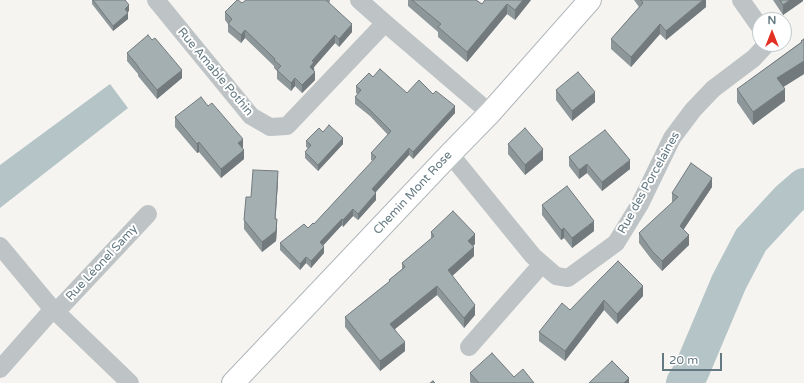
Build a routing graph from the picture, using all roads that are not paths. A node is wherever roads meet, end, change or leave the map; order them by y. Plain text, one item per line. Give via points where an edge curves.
1 (156, 0) edge
2 (359, 0) edge
3 (590, 0) edge
4 (741, 0) edge
5 (752, 16) edge
6 (385, 24) junction
7 (760, 52) edge
8 (490, 113) junction
9 (450, 154) junction
10 (148, 214) dead end
11 (0, 246) edge
12 (542, 264) junction
13 (55, 310) junction
14 (469, 347) dead end
15 (0, 369) edge
16 (130, 383) edge
17 (233, 383) edge

1 - 6 street, Rue Amable Pothin via 250,116 270,127 287,126
2 - 6 street
3 - 8 street, Chemin Mont Rose
4 - 5 street
6 - 8 street
7 - 12 street, Rue des Porcelaines via 713,89 693,110 672,138 640,204 616,243 568,278 556,276
8 - 9 street, Chemin Mont Rose
9 - 12 street, Rue des Porcelaines
9 - 17 street, Chemin Mont Rose
10 - 13 street, Rue Léonel Samy
11 - 13 street
12 - 14 street
13 - 15 street, Rue Léonel Samy
13 - 16 street

